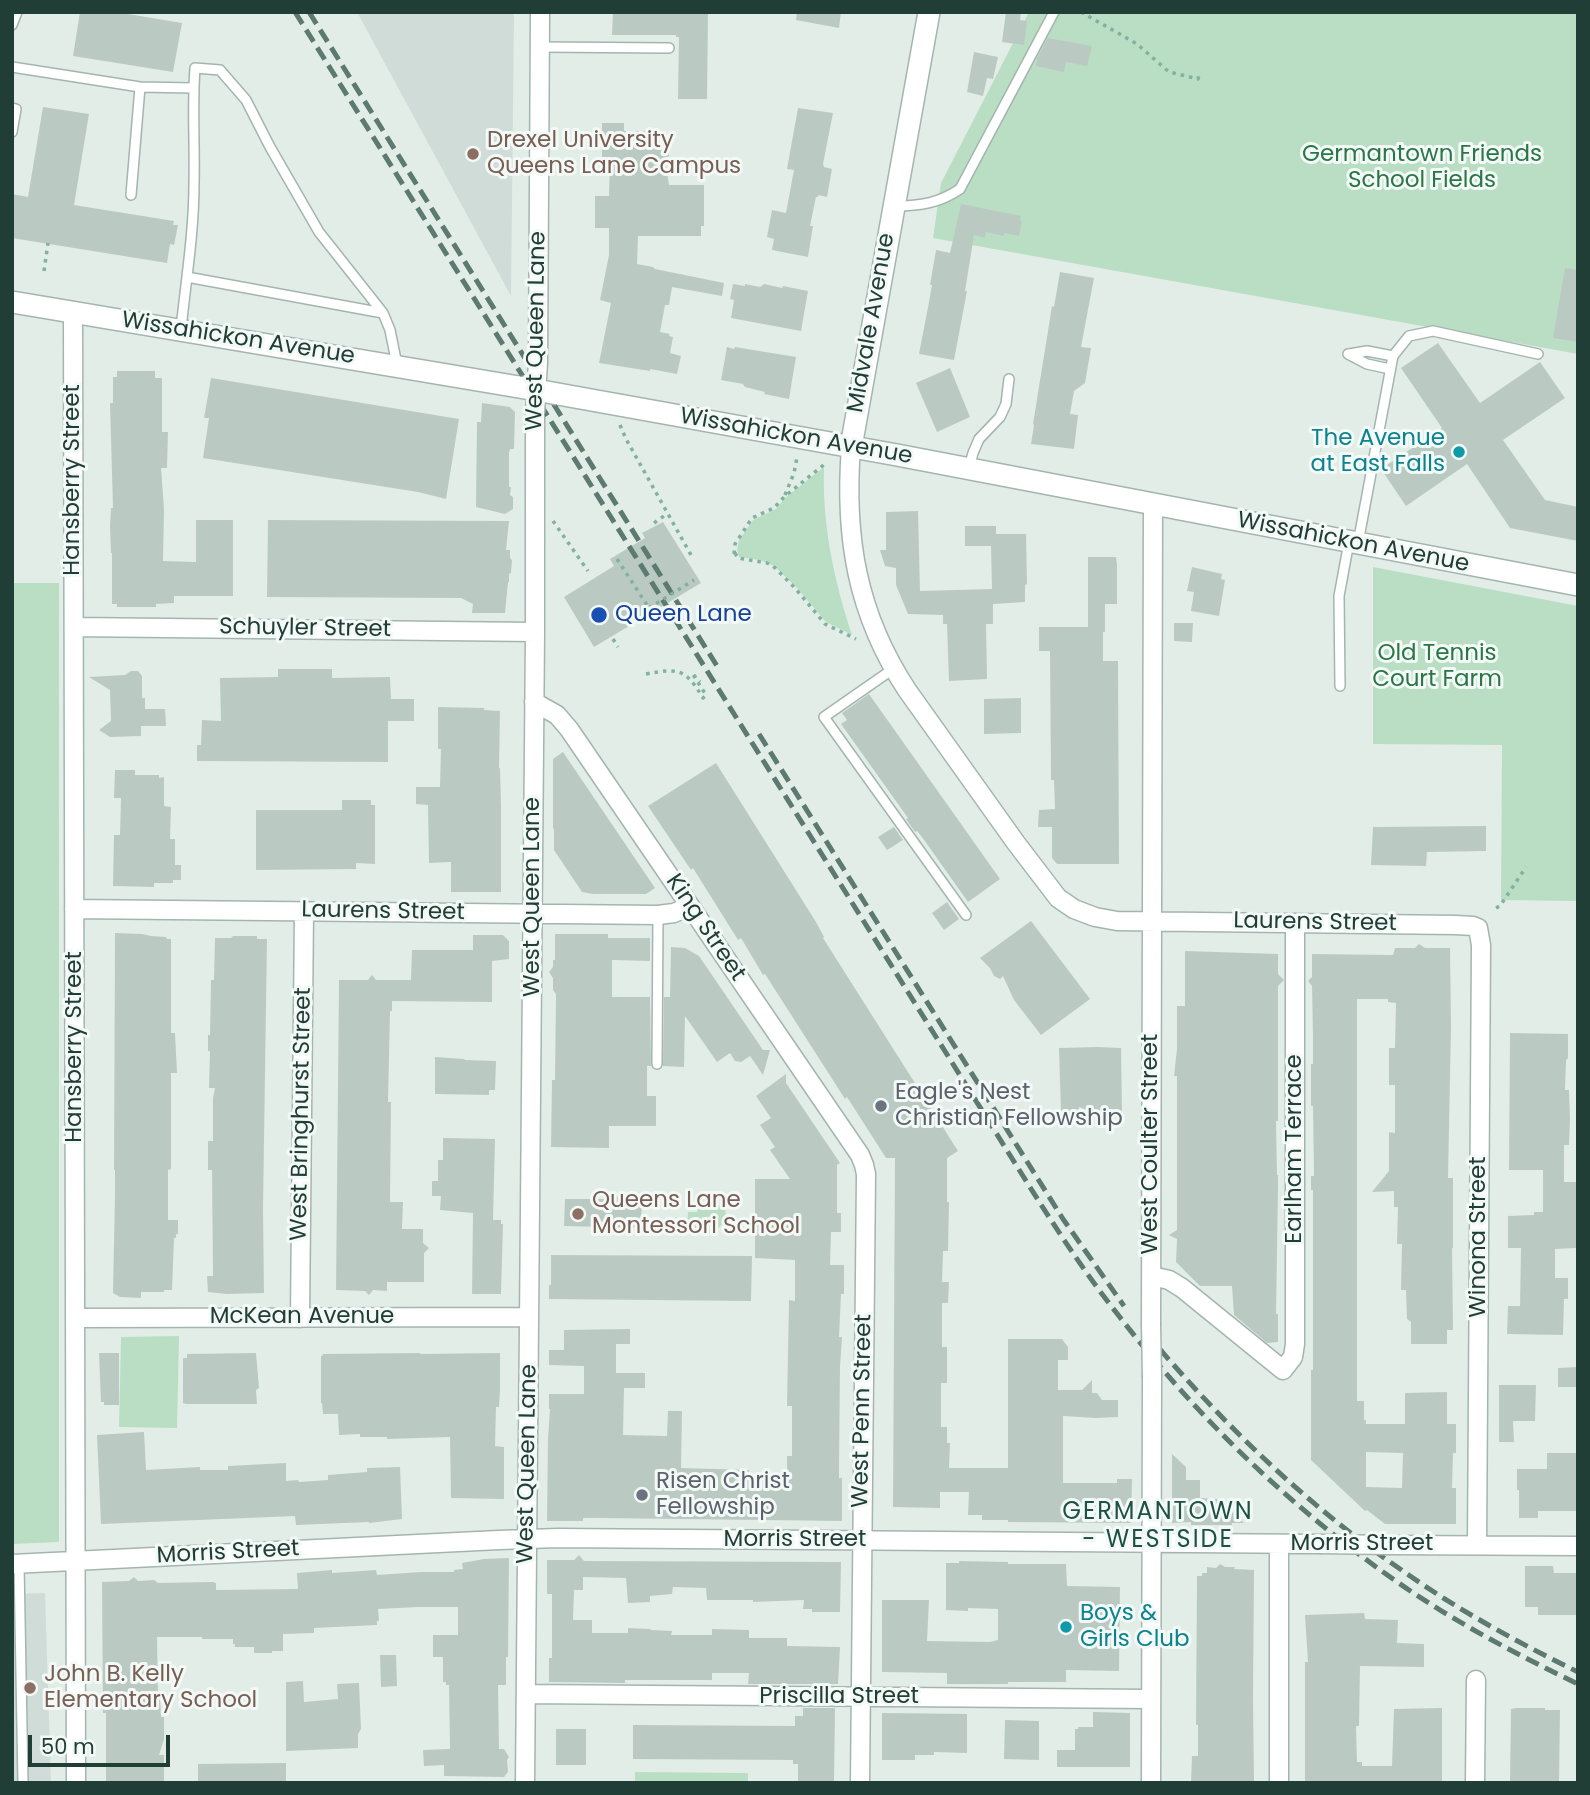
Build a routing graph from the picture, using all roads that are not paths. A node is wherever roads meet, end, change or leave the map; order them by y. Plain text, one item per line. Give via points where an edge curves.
1 (18, 12) edge
2 (540, 12) edge
3 (929, 12) edge
4 (1054, 12) edge
5 (12, 25) edge
6 (540, 47) junction
7 (669, 48) dead end
8 (12, 67) edge
9 (140, 86) junction
10 (193, 88) junction
11 (12, 108) edge
12 (12, 132) edge
13 (131, 195) dead end
14 (894, 206) junction
15 (187, 277) junction
16 (12, 302) edge
17 (73, 311) junction
18 (383, 313) junction
19 (181, 329) junction
20 (1538, 354) dead end
21 (1393, 356) junction
22 (397, 365) junction
23 (1390, 369) junction
24 (1009, 379) dead end
25 (528, 388) junction
26 (851, 447) junction
27 (969, 470) junction
28 (1153, 505) junction
29 (1354, 543) junction
30 (1578, 585) edge
31 (74, 627) junction
32 (535, 632) junction
33 (893, 669) junction
34 (1340, 686) dead end
35 (534, 702) junction
36 (690, 906) junction
37 (74, 909) junction
38 (304, 911) junction
39 (533, 914) junction
40 (658, 915) junction
41 (966, 915) dead end
42 (1151, 921) junction
43 (1295, 923) junction
44 (1478, 928) joint
45 (657, 1064) dead end
46 (864, 1165) joint
47 (1152, 1276) junction
48 (529, 1317) junction
49 (75, 1318) junction
50 (300, 1318) junction
51 (527, 1539) junction
52 (862, 1541) junction
53 (1151, 1543) junction
54 (1279, 1544) junction
55 (1477, 1545) junction
56 (1578, 1546) edge
57 (75, 1561) junction
58 (16, 1564) edge
59 (1476, 1681) dead end
60 (526, 1695) junction
61 (860, 1697) junction
62 (1151, 1699) junction
63 (23, 1783) edge
64 (76, 1783) edge
65 (525, 1783) edge
66 (860, 1783) edge
67 (1151, 1783) edge
68 (1279, 1783) edge
69 (1475, 1783) edge

1 - 5 lane
2 - 6 street, West Queen Lane
3 - 14 street, Midvale Avenue
4 - 14 lane via 960,189 919,206
6 - 7 lane
6 - 25 street, West Queen Lane, bridge via 538,362
8 - 9 lane
9 - 10 lane
9 - 13 lane
10 - 15 lane via 194,182
10 - 18 lane via 195,68 220,70 246,100 319,232
11 - 12 lane via 16,109
14 - 26 street, Midvale Avenue
15 - 18 lane
15 - 19 lane
16 - 17 street, Wissahickon Avenue
17 - 19 street, Wissahickon Avenue
17 - 31 street, Hansberry Street
18 - 22 lane
19 - 22 street, Wissahickon Avenue
20 - 21 lane via 1433,331 1409,336
21 - 23 lane
21 - 23 lane via 1367,351 1348,354
22 - 25 street, Wissahickon Avenue
23 - 29 lane
24 - 27 lane via 1006,404 979,439
25 - 26 street, Wissahickon Avenue, bridge
25 - 32 street, West Queen Lane, bridge via 536,413
26 - 27 street, Wissahickon Avenue
26 - 33 street, Midvale Avenue via 848,504 854,563 867,612
27 - 28 street, Wissahickon Avenue
28 - 29 street, Wissahickon Avenue
28 - 42 street, West Coulter Street
29 - 30 street, Wissahickon Avenue
29 - 34 lane via 1339,596
31 - 32 street, Schuyler Street
31 - 37 street, Hansberry Street
32 - 35 street, West Queen Lane
33 - 41 lane via 824,717
33 - 42 street, Midvale Avenue via 1058,898 1096,917
35 - 36 street, King Street via 557,715 569,729
35 - 39 street, West Queen Lane
36 - 40 street, Laurens Street
36 - 46 street, King Street
37 - 38 street, Laurens Street
37 - 49 street, Hansberry Street
38 - 39 street, Laurens Street
38 - 50 street, West Bringhurst Street
39 - 40 street, Laurens Street
39 - 48 street, West Queen Lane
40 - 45 lane
42 - 43 street, Laurens Street
42 - 47 street, West Coulter Street
43 - 44 street, Laurens Street
43 - 47 street, Earlham Terrace via 1293,1357 1283,1370 1182,1288
44 - 55 street, Winona Street
46 - 52 street, West Penn Street
47 - 53 street, West Coulter Street, bridge
48 - 50 street, McKean Avenue
48 - 51 street, West Queen Lane
49 - 50 street, McKean Avenue
49 - 57 street, Hansberry Street
51 - 52 street, Morris Street
51 - 57 street, Morris Street
51 - 60 street, West Queen Lane
52 - 53 street, Morris Street
52 - 61 street, West Penn Street
53 - 54 street, Morris Street
53 - 62 street, West Coulter Street
54 - 55 street, Morris Street, bridge
54 - 68 street
55 - 56 street, Morris Street
57 - 58 street, Morris Street
57 - 64 street, Hansberry Street
58 - 63 lane
59 - 69 street
60 - 61 street, Priscilla Street
60 - 65 street, West Queen Lane
61 - 62 street, Priscilla Street
61 - 66 street, West Penn Street
62 - 67 street, West Coulter Street

